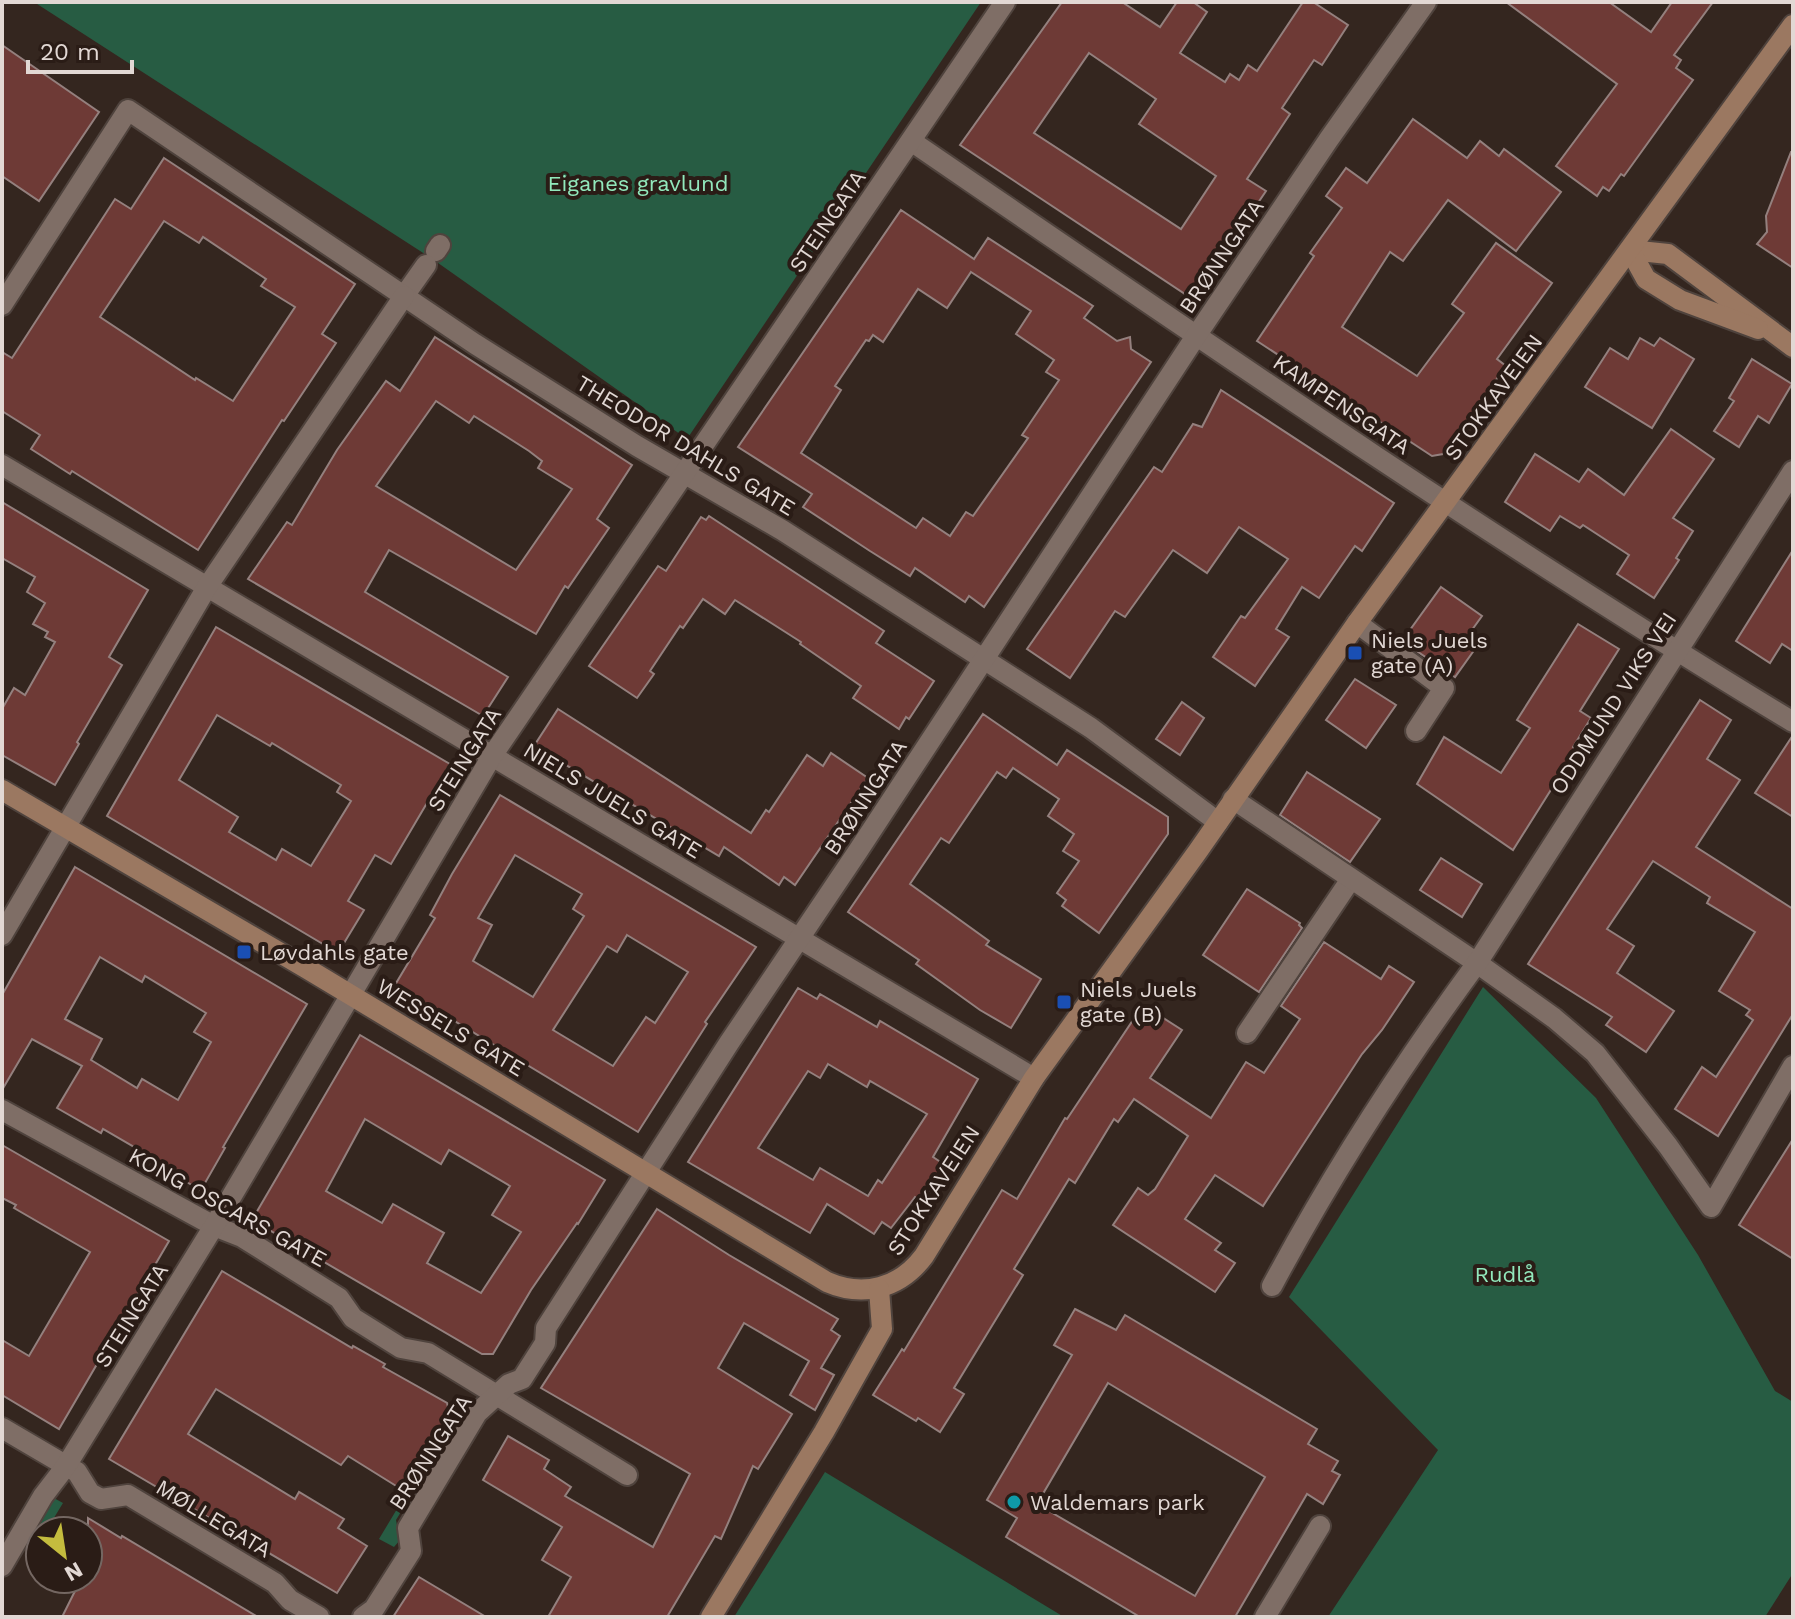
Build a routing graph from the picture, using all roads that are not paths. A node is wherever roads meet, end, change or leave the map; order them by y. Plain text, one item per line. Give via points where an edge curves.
1 (1005, 2) edge
2 (1426, 2) edge
3 (1793, 25) edge
4 (911, 141) junction
5 (1630, 250) junction
6 (434, 253) dead end
7 (404, 296) junction
8 (2, 305) edge
9 (1774, 334) junction
10 (1196, 336) junction
11 (1793, 347) edge
12 (2, 465) edge
13 (685, 471) junction
14 (1793, 471) edge
15 (1445, 502) junction
16 (207, 587) junction
17 (1357, 623) junction
18 (1677, 650) junction
19 (982, 660) junction
20 (1793, 722) edge
21 (1416, 731) dead end
22 (492, 756) junction
23 (2, 790) edge
24 (1233, 799) junction
25 (1218, 822) junction
26 (65, 828) junction
27 (1351, 879) junction
28 (2, 935) edge
29 (800, 939) junction
30 (1477, 963) junction
31 (349, 993) junction
32 (1247, 1033) dead end
33 (1793, 1066) edge
34 (1034, 1078) junction
35 (2, 1110) edge
36 (646, 1173) junction
37 (214, 1226) junction
38 (1272, 1286) dead end
39 (879, 1289) junction
40 (497, 1395) junction
41 (2, 1428) edge
42 (66, 1466) junction
43 (627, 1475) dead end
44 (1320, 1526) dead end
45 (2, 1566) edge
46 (319, 1617) edge
47 (363, 1617) edge
48 (711, 1617) edge
49 (1265, 1617) edge

1 - 4 street, STEINGATA
2 - 10 street, BRØNNGATA
3 - 5 main road, STOKKAVEIEN
4 - 10 street, KAMPENSGATA
4 - 13 street, STEINGATA
5 - 9 main road via 1668,254
5 - 9 main road via 1646,279 1680,300
5 - 15 main road, STOKKAVEIEN
6 - 7 street
7 - 8 street, THEODOR DAHLS GATE via 128,110
7 - 13 street, THEODOR DAHLS GATE
7 - 16 street
9 - 11 main road
10 - 15 street, KAMPENSGATA
10 - 19 street, BRØNNGATA
12 - 16 street, NIELS JUELS GATE
13 - 19 street, THEODOR DAHLS GATE
13 - 22 street, STEINGATA
14 - 18 street, ODDMUND VIKS VEI
15 - 17 main road, STOKKAVEIEN
15 - 18 street, KAMPENSGATA
16 - 22 street, NIELS JUELS GATE
16 - 26 street
17 - 21 street via 1444,688
17 - 24 main road, STOKKAVEIEN
18 - 20 street, KAMPENSGATA
18 - 30 street, ODDMUND VIKS VEI
19 - 25 street, THEODOR DAHLS GATE via 1091,728
19 - 29 street, BRØNNGATA
22 - 29 street, NIELS JUELS GATE
22 - 31 street, STEINGATA
23 - 26 main road, WESSELS GATE
24 - 25 main road, STOKKAVEIEN
24 - 27 street
25 - 34 main road, STOKKAVEIEN
26 - 28 street
26 - 31 main road, WESSELS GATE
27 - 30 street
27 - 32 street
29 - 34 street, NIELS JUELS GATE
29 - 36 street, BRØNNGATA
30 - 33 street via 1595,1053 1711,1207
30 - 38 street, ODDMUND VIKS VEI via 1315,1207
31 - 36 main road, WESSELS GATE
31 - 37 street, STEINGATA
34 - 39 main road, STOKKAVEIEN via 924,1256 904,1277
35 - 37 street, KONG OSCARS GATE
36 - 39 main road, WESSELS GATE via 827,1282 851,1290
36 - 40 street, BRØNNGATA via 546,1328 545,1343 522,1379
37 - 40 street, KONG OSCARS GATE via 242,1237 339,1298 353,1318 401,1348 428,1353
37 - 42 street, STEINGATA
39 - 48 main road via 882,1329
40 - 43 street, KONG OSCARS GATE
40 - 47 street, BRØNNGATA via 477,1413 408,1528 411,1551 374,1609
41 - 42 street, MØLLEGATA
42 - 45 street, STEINGATA
42 - 46 street, MØLLEGATA via 77,1472 90,1493 101,1499 128,1495 275,1583 290,1600
44 - 49 street

